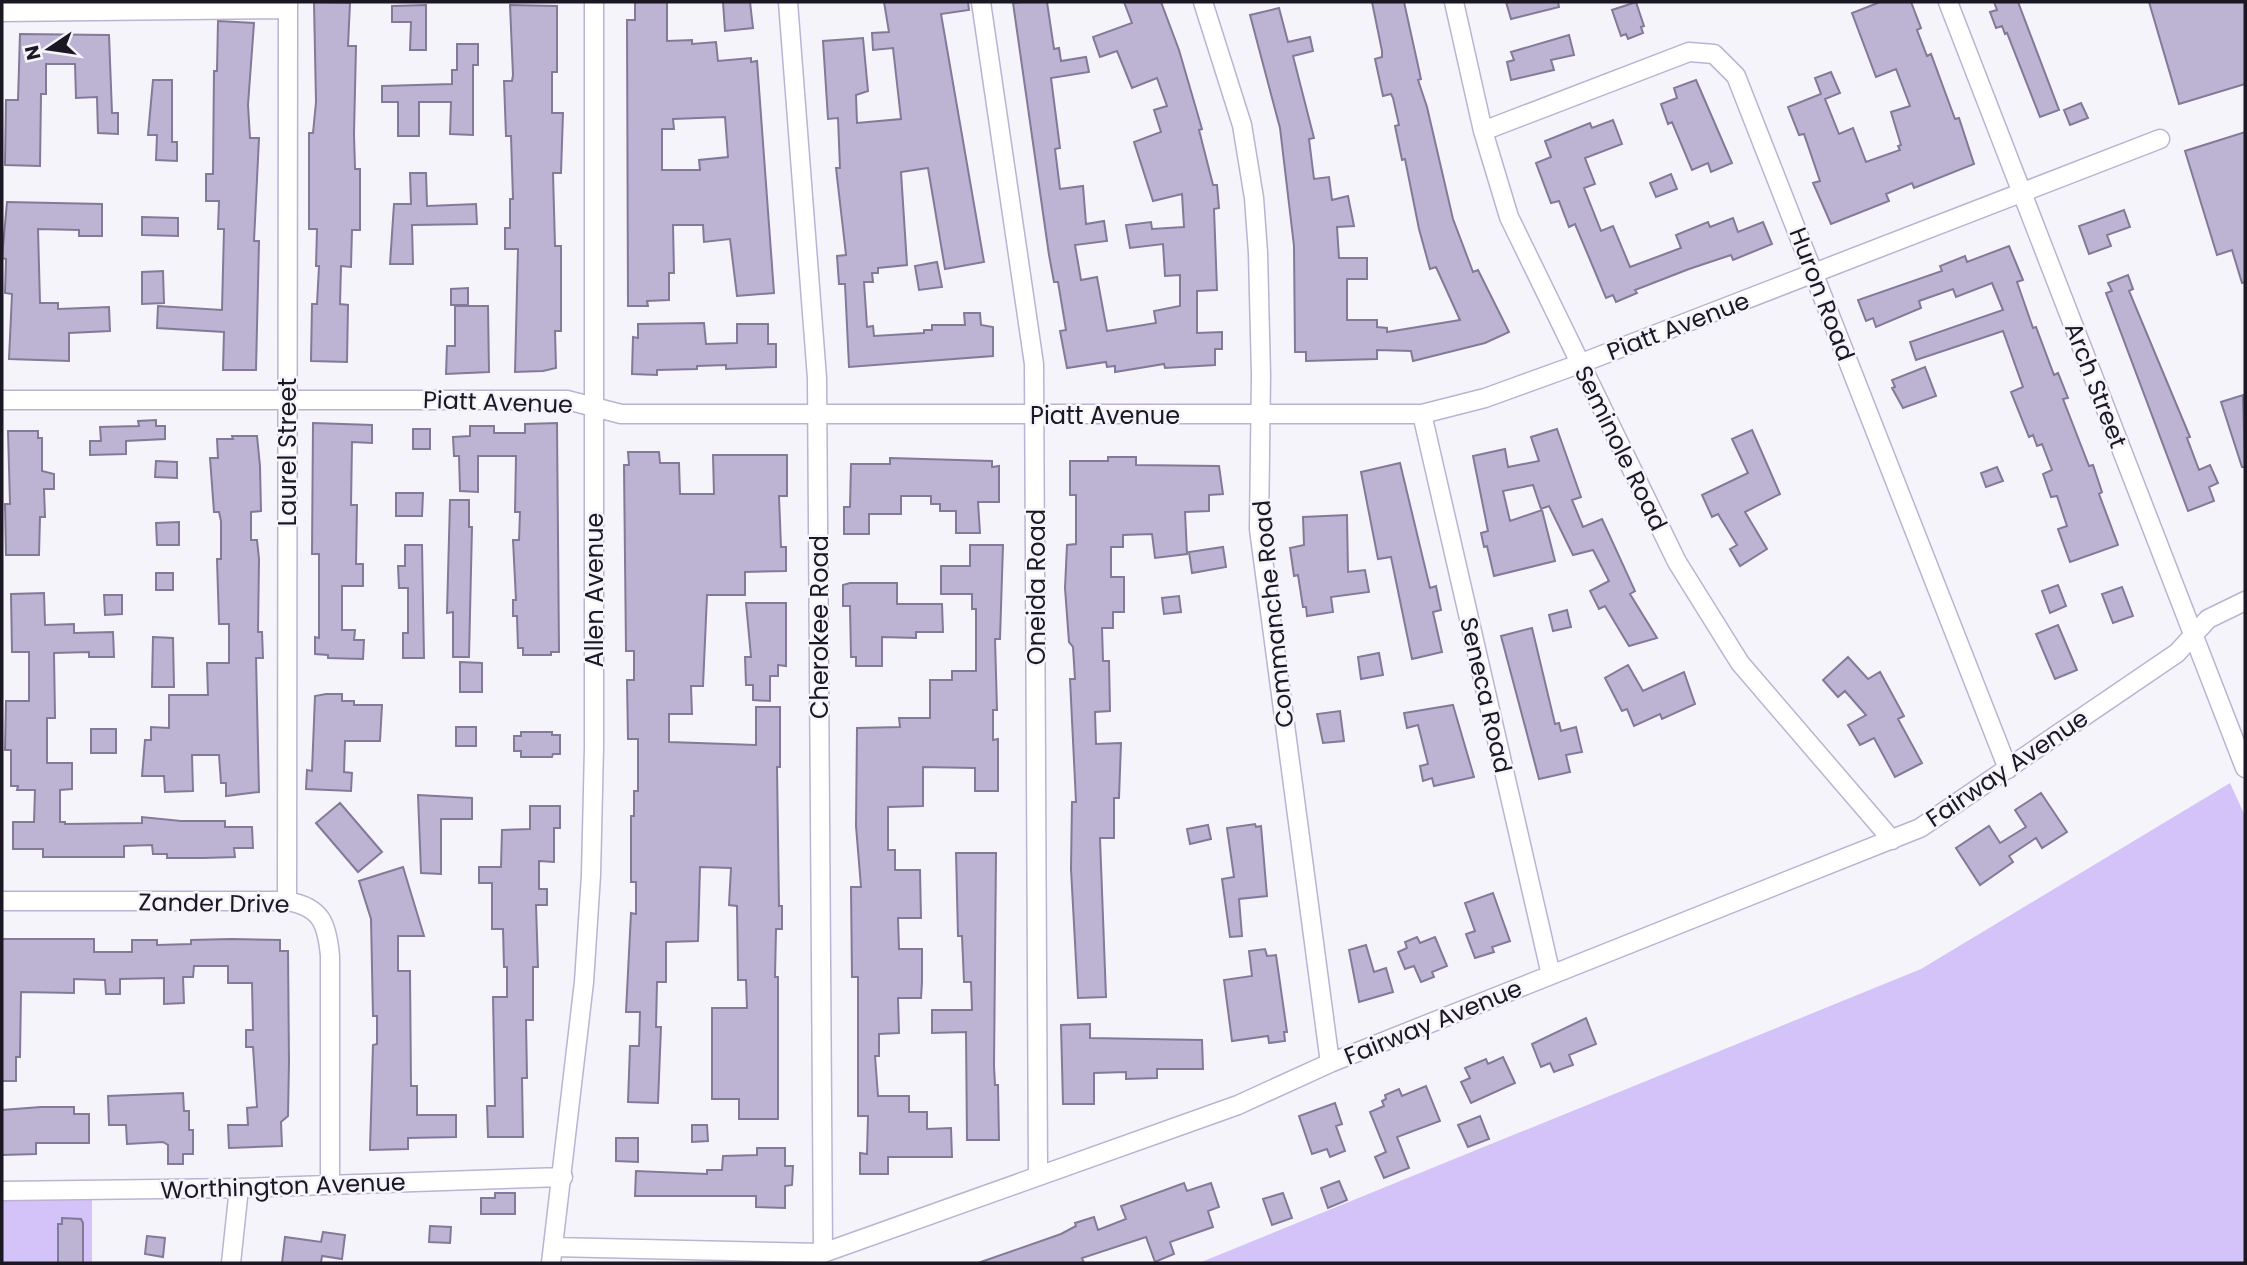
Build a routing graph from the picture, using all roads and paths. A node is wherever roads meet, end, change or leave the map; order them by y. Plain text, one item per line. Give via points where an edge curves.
1 (594, 2) edge
2 (788, 2) edge
3 (981, 2) edge
4 (1203, 2) edge
5 (1454, 2) edge
6 (1948, 2) edge
7 (288, 5) edge
8 (2, 12) edge
9 (1483, 131) junction
10 (2160, 139) dead end
11 (2022, 194) junction
12 (1814, 275) junction
13 (1579, 363) junction
14 (287, 399) junction
15 (2, 400) edge
16 (594, 407) junction
17 (1259, 414) junction
18 (1422, 414) junction
19 (818, 415) junction
20 (1036, 416) junction
21 (2245, 601) edge
22 (2194, 635) junction
23 (2245, 768) edge
24 (2008, 769) junction
25 (1892, 839) junction
26 (2, 901) edge
27 (287, 901) junction
28 (1551, 975) junction
29 (1330, 1063) junction
30 (1038, 1176) junction
31 (563, 1177) junction
32 (330, 1184) junction
33 (239, 1188) junction
34 (2, 1191) edge
35 (823, 1253) junction
36 (552, 1255) edge
37 (231, 1263) edge

1 - 16 street, Allen Avenue
2 - 19 street, Cherokee Road
3 - 20 street, Oneida Road via 1034,364
4 - 17 street, Commanche Road via 1242,125 1254,198
5 - 9 street, Seminole Road
6 - 11 street, Arch Street
7 - 8 street
7 - 14 street, Laurel Street
9 - 12 street, Huron Road via 1689,52 1714,54 1736,76
9 - 13 street, Seminole Road via 1509,217
10 - 11 street, Piatt Avenue
11 - 12 street, Piatt Avenue
11 - 22 street, Arch Street
12 - 13 street, Piatt Avenue
12 - 24 street, Huron Road
13 - 18 street, Piatt Avenue via 1485,398
13 - 25 street, Seminole Road via 1677,562 1714,625 1741,663
14 - 15 street, Piatt Avenue
14 - 16 street, Piatt Avenue via 567,400
14 - 27 street, Laurel Street
16 - 19 street, Piatt Avenue via 621,414
16 - 31 street, Allen Avenue via 591,875
17 - 18 street, Piatt Avenue
17 - 20 street, Piatt Avenue
17 - 29 street, Commanche Road via 1259,529
18 - 28 street, Seneca Road
19 - 20 street, Piatt Avenue
19 - 35 street, Cherokee Road
20 - 30 street, Oneida Road
21 - 22 street, Fairway Avenue via 2208,619
22 - 23 street, Arch Street
22 - 24 street, Fairway Avenue via 2177,653
24 - 25 street, Fairway Avenue via 1944,814
25 - 28 street, Fairway Avenue
26 - 27 street, Zander Drive
27 - 32 street, Zander Drive via 307,905 328,932
28 - 29 street, Fairway Avenue
29 - 30 street, Fairway Avenue via 1238,1105
30 - 35 street, Fairway Avenue
31 - 32 street, Worthington Avenue
31 - 36 street, Allen Avenue
32 - 33 street, Worthington Avenue
33 - 34 street, Worthington Avenue
33 - 37 street
35 - 36 street, Fairway Avenue

